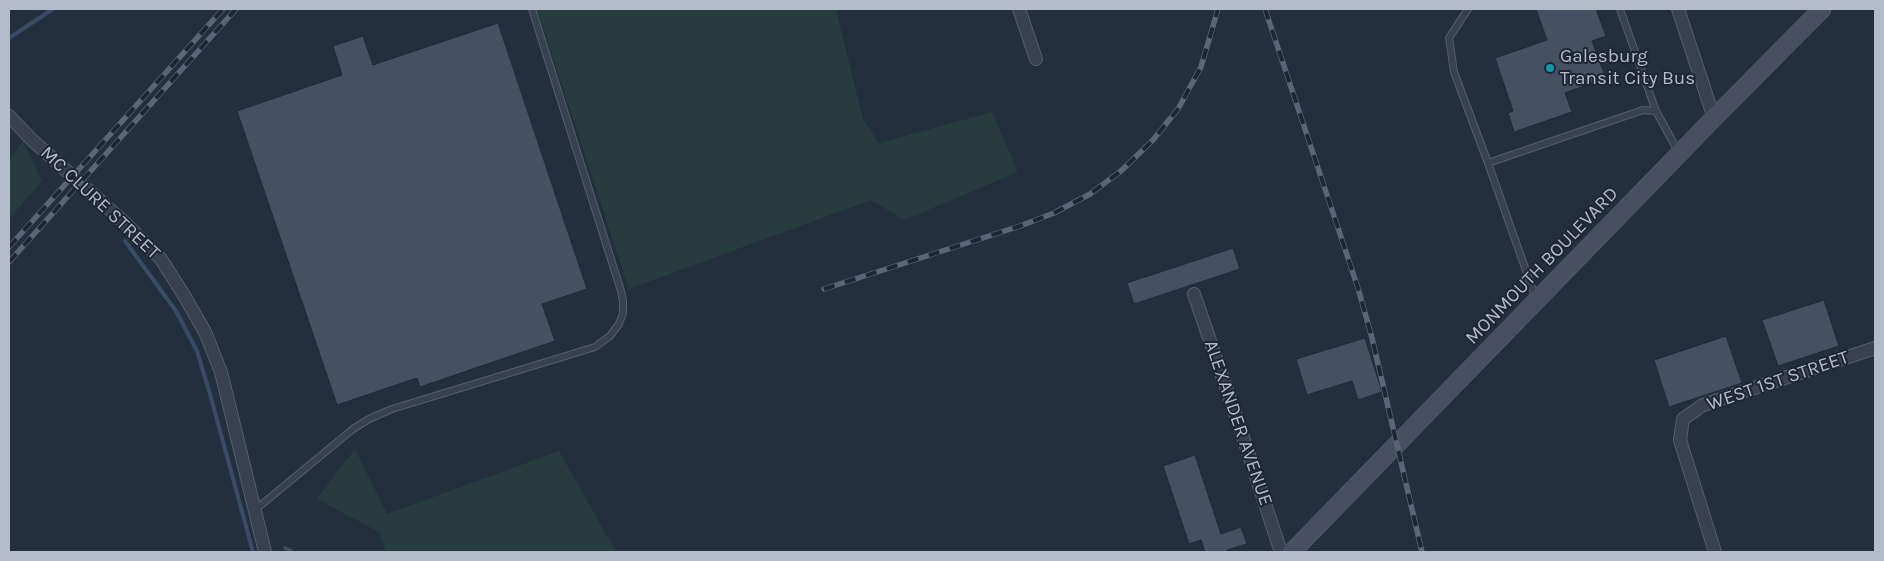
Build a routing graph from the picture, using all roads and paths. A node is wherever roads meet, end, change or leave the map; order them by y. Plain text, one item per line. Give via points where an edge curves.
1 (532, 9) edge
2 (1020, 9) edge
3 (1468, 9) edge
4 (1620, 9) edge
5 (1678, 9) edge
6 (1822, 9) edge
7 (1036, 59) dead end
8 (1656, 111) junction
9 (9, 116) edge
10 (1714, 118) junction
11 (1680, 154) junction
12 (1488, 163) junction
13 (1194, 294) dead end
14 (1537, 301) junction
15 (1875, 348) edge
16 (255, 510) junction
17 (265, 552) edge
18 (1281, 552) edge
19 (1292, 552) edge
20 (1715, 552) edge

1 - 16 lane via 621,290 624,301 619,324 610,336 594,347 392,409 369,419
2 - 7 street
3 - 12 lane via 1449,38 1454,72
4 - 8 lane
5 - 10 street
6 - 10 street, MONMOUTH BOULEVARD
8 - 11 lane
8 - 12 lane via 1643,110
9 - 16 street, MC CLURE STREET via 161,259 185,297 205,332 221,372
10 - 11 street, MONMOUTH BOULEVARD
11 - 14 street, MONMOUTH BOULEVARD
12 - 14 lane
13 - 18 street, ALEXANDER AVENUE
14 - 19 street, MONMOUTH BOULEVARD
15 - 20 street, WEST 1ST STREET via 1703,405 1682,419 1680,440
16 - 17 street, MC CLURE STREET

